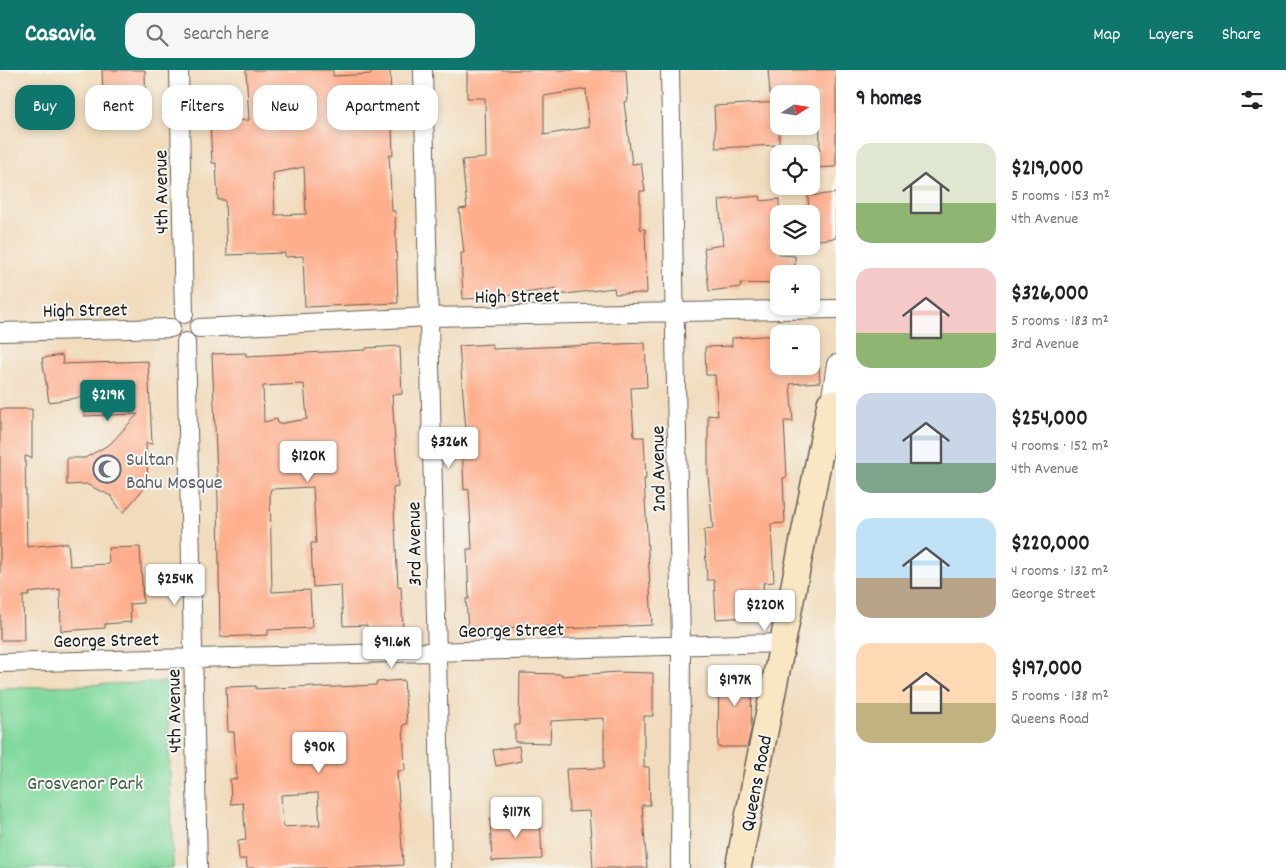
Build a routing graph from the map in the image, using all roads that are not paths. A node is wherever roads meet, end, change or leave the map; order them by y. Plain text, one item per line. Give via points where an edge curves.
1 (179, 70) edge
2 (423, 70) edge
3 (670, 70) edge
4 (836, 309) edge
5 (184, 314) junction
6 (675, 314) junction
7 (429, 317) junction
8 (171, 328) junction
9 (199, 328) junction
10 (0, 332) edge
11 (186, 342) junction
12 (836, 364) edge
13 (833, 403) edge
14 (783, 643) junction
15 (681, 646) junction
16 (437, 652) junction
17 (193, 658) junction
18 (0, 663) edge
19 (198, 868) edge
20 (442, 868) edge
21 (681, 868) edge
22 (738, 868) edge

1 - 5 street, 4th Avenue
2 - 7 street, 3rd Avenue
3 - 6 street, 2nd Avenue
4 - 6 street, High Street
5 - 8 street via 175,318
5 - 9 street via 195,318
6 - 7 street, High Street
6 - 15 street, 2nd Avenue
7 - 9 street, High Street
7 - 16 street, 3rd Avenue
8 - 10 street, High Street
8 - 11 street via 175,338
9 - 11 street via 195,338
11 - 17 street, 4th Avenue
12 - 13 street, Queens Road
13 - 14 main road, Queens Road
14 - 15 street, George Street
14 - 22 main road, Queens Road
15 - 16 street, George Street
15 - 21 street, 2nd Avenue
16 - 17 street, George Street
16 - 20 street, 3rd Avenue
17 - 18 street, George Street
17 - 19 street, 4th Avenue

